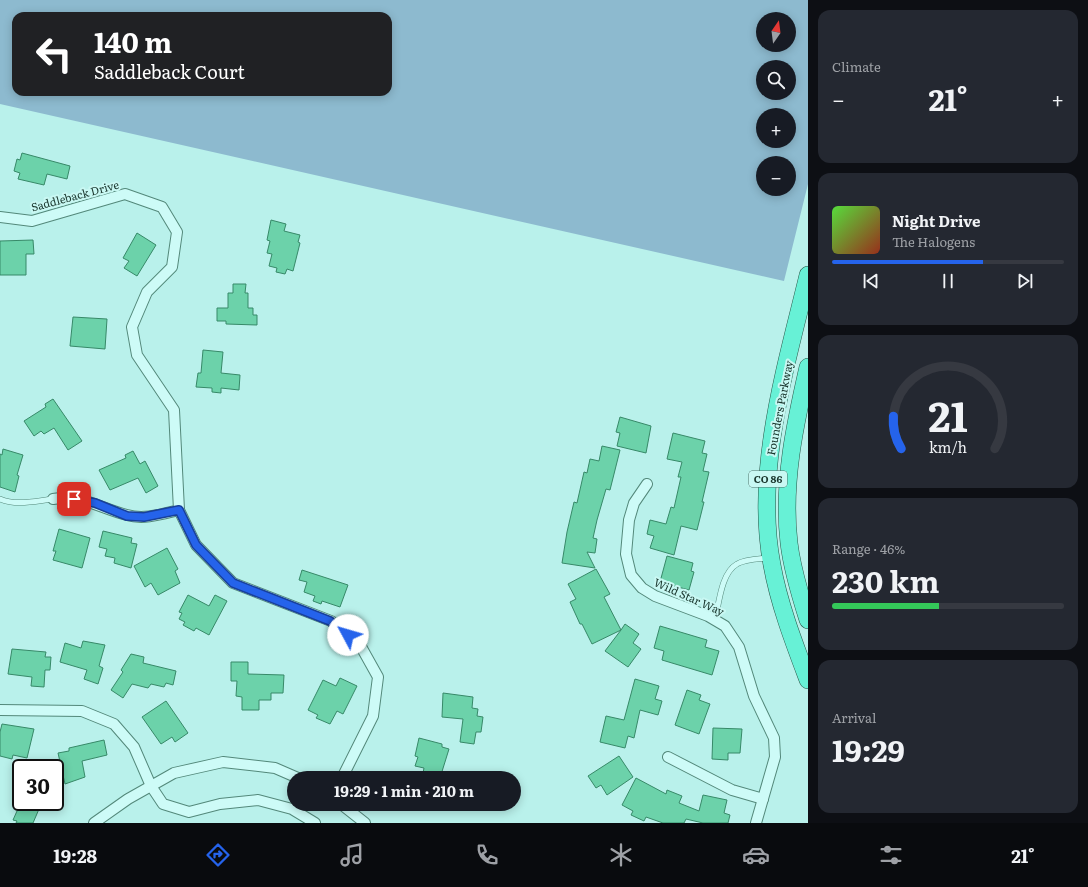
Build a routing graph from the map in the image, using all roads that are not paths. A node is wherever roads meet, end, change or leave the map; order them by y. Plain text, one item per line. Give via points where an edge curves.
1 (0, 217) edge
2 (808, 275) edge
3 (808, 367) edge
4 (647, 484) dead end
5 (0, 499) edge
6 (52, 499) joint
7 (179, 510) junction
8 (771, 558) junction
9 (715, 620) junction
10 (808, 620) edge
11 (808, 680) edge
12 (0, 710) edge
13 (668, 757) dead end
14 (346, 771) edge
15 (287, 773) edge
16 (152, 786) junction
17 (763, 799) junction
18 (350, 811) edge
19 (94, 823) edge
20 (315, 823) edge
21 (365, 823) edge
22 (756, 823) edge

1 - 7 street, Saddleback Drive via 32,221 125,194 162,207 177,232 172,267 147,292 132,327 136,355 174,410
2 - 8 highway, Founders Parkway / CO 86 via 772,439 768,484
3 - 10 highway, Founders Parkway / CO 86 via 789,463 788,526 796,581
4 - 9 street, Wild Star Way via 634,503 629,520 626,554 631,575 642,588 655,596
5 - 6 lane via 7,502
6 - 7 street via 63,497 95,503 133,516 144,517
7 - 14 street, Saddleback Drive via 196,545 233,583 330,621 359,643 378,677 373,716
8 - 9 lane via 743,562 732,569 727,576
8 - 11 highway, Founders Parkway / CO 86 via 782,605
9 - 17 street, Wild Star Way via 725,626 739,647 754,696 774,738 775,757
12 - 16 street via 82,710 114,724 134,747
13 - 17 street via 732,790
15 - 16 street via 275,768 223,762 174,773
16 - 19 street
16 - 20 street via 163,804 189,812 220,804 258,800 292,809
17 - 22 street, Wild Star Way
18 - 21 street

